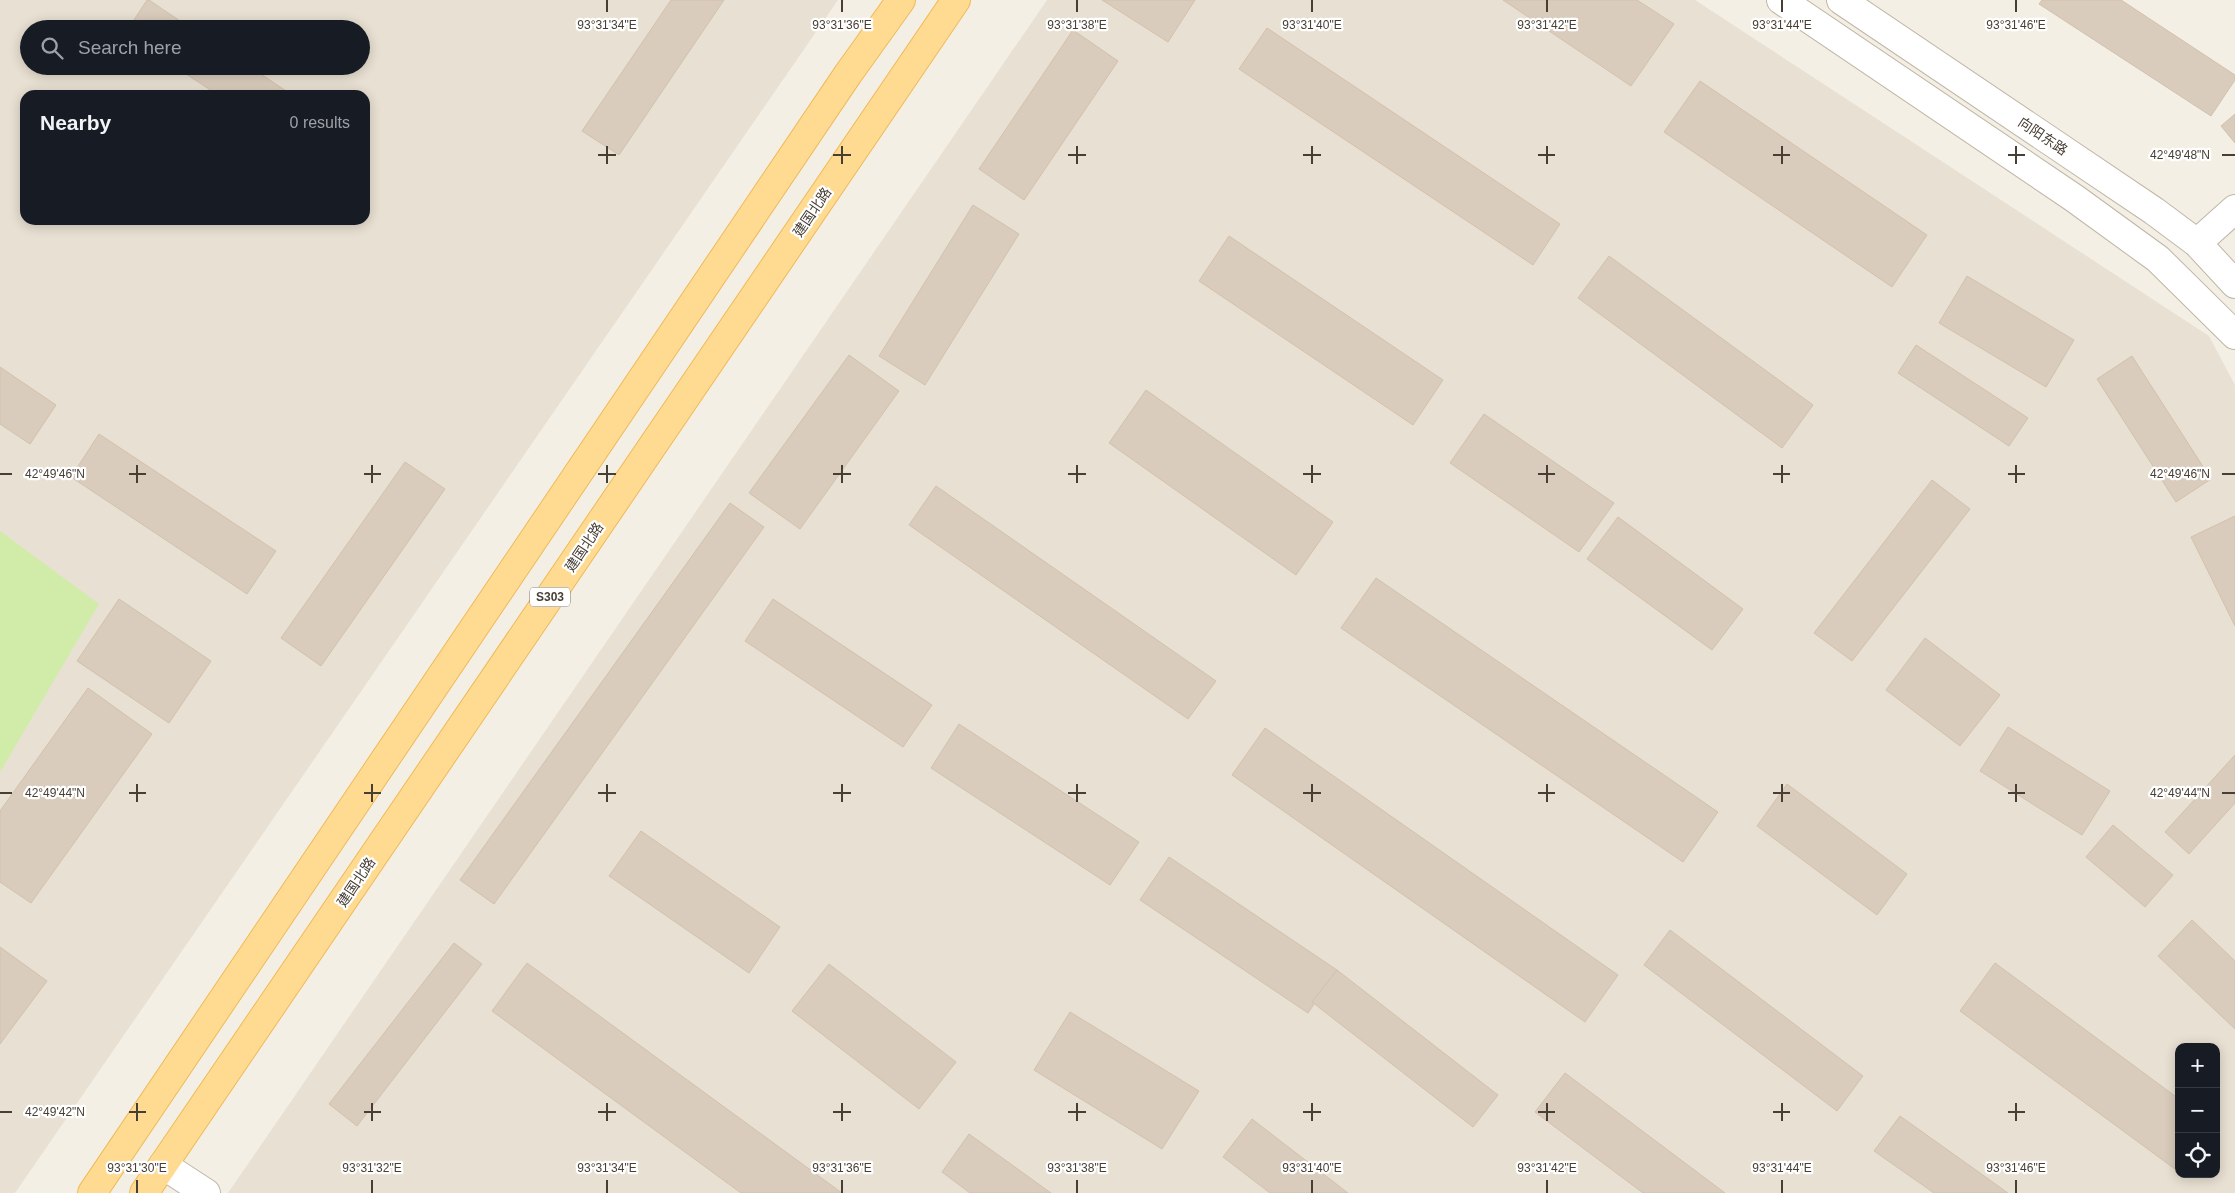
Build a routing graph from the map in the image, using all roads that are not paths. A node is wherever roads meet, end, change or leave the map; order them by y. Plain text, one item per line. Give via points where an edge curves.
1 (901, 0) edge
2 (956, 0) edge
3 (1781, 0) edge
4 (1841, 0) edge
5 (2235, 209) edge
6 (2197, 243) junction
7 (2235, 284) edge
8 (2235, 335) edge
9 (163, 1165) junction
10 (92, 1193) edge
11 (144, 1193) edge
12 (206, 1193) edge

1 - 10 main road via 831,98
2 - 9 main road, 建国北路 / S303
3 - 8 street via 2074,198 2158,259
4 - 6 street, 向阳东路
5 - 6 street
6 - 7 street, 向阳东路
9 - 11 main road, 建国北路 / S303
9 - 12 street

